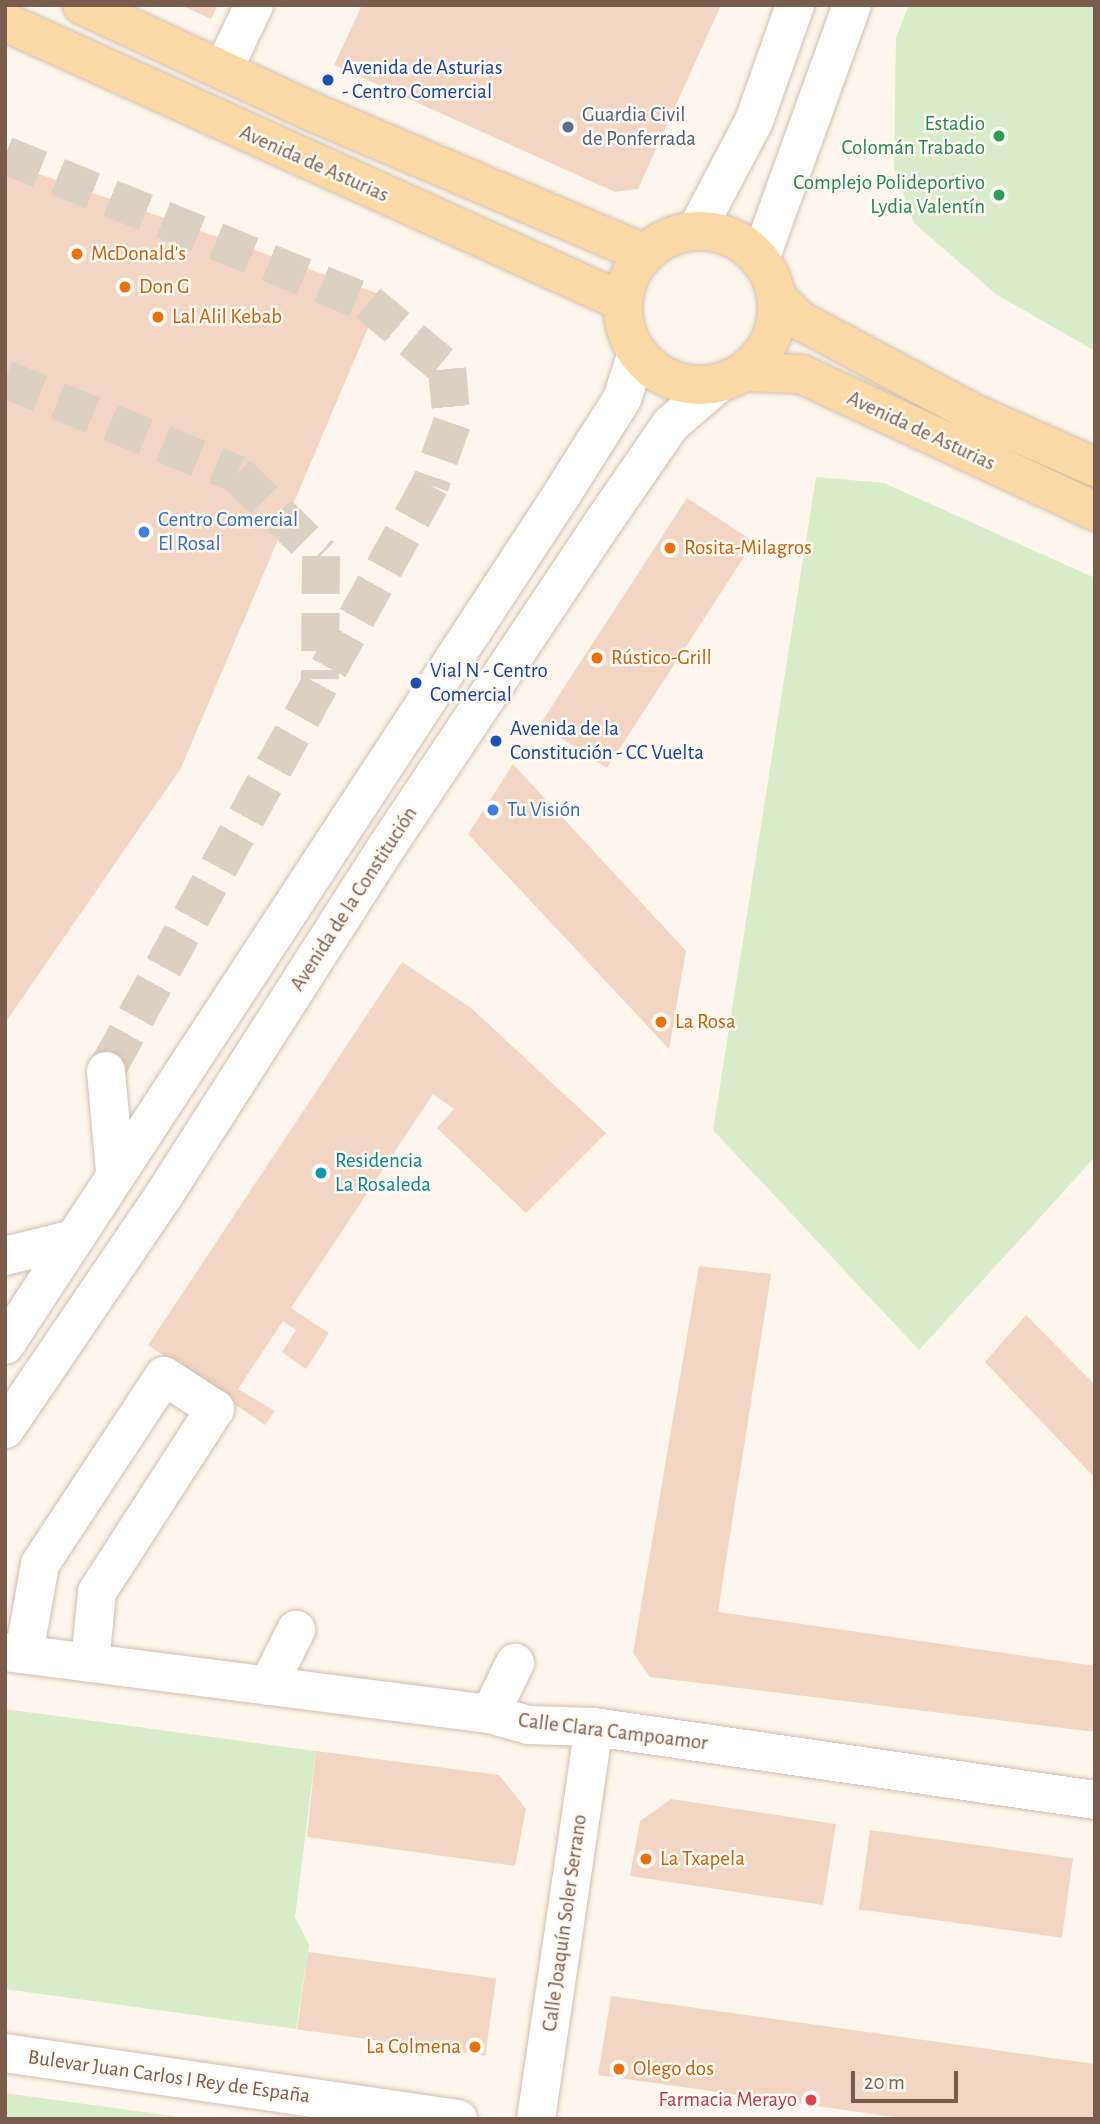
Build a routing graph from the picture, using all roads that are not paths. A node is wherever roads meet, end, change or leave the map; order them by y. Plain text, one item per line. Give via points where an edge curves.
1 (82, 5) edge
2 (254, 5) edge
3 (795, 5) edge
4 (852, 5) edge
5 (5, 22) edge
6 (223, 70) junction
7 (696, 231) junction
8 (645, 254) junction
9 (760, 259) junction
10 (777, 298) junction
11 (623, 302) junction
12 (637, 353) junction
13 (731, 377) junction
14 (1095, 467) edge
15 (1095, 511) edge
16 (106, 1071) tunnel mouth
17 (116, 1171) junction
18 (70, 1240) junction
19 (5, 1256) edge
20 (5, 1345) edge
21 (5, 1429) edge
22 (296, 1630) dead end
23 (15, 1653) edge
24 (90, 1663) junction
25 (515, 1663) dead end
26 (268, 1686) junction
27 (490, 1714) junction
28 (594, 1727) junction
29 (1095, 1800) edge
30 (5, 2053) edge
31 (458, 2119) edge
32 (536, 2119) edge

1 - 6 main road
2 - 6 street
3 - 7 street via 754,121
4 - 9 street
5 - 11 main road, Avenida de Asturias
6 - 8 main road
7 - 8 main road via 668,238
7 - 9 main road via 731,238
8 - 11 main road via 630,276
9 - 10 main road
10 - 13 main road via 770,340
10 - 14 main road, Avenida de Asturias via 799,320 964,408
11 - 12 main road via 626,329
12 - 13 main road via 674,381 696,385
12 - 17 street via 622,399 562,494
13 - 15 main road, Avenida de Asturias via 801,374
13 - 21 street, Avenida de la Constitución via 671,424
16 - 17 street
17 - 18 street
18 - 19 street
18 - 20 street
22 - 26 street
23 - 24 street, Calle Clara Campoamor
23 - 24 street via 40,1564 164,1376 215,1409 97,1592
24 - 26 street, Calle Clara Campoamor
25 - 27 street
26 - 27 street, Calle Clara Campoamor
27 - 28 street, Calle Clara Campoamor via 528,1725
28 - 29 street, Calle Clara Campoamor
28 - 32 street, Calle Joaquín Soler Serrano
30 - 31 street, Bulevar Juan Carlos I Rey de España

